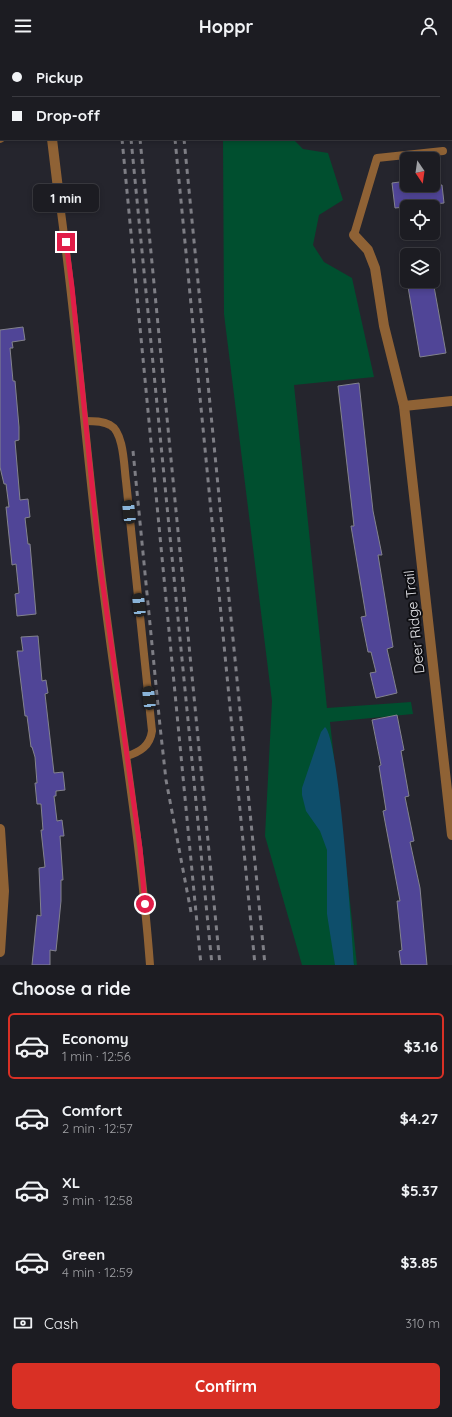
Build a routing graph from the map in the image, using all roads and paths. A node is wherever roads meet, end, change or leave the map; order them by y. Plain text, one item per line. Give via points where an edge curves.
1 (52, 140) edge
2 (443, 152) dead end
3 (59, 197) joint
4 (354, 235) joint
5 (452, 402) edge
6 (404, 406) junction
7 (85, 421) junction
8 (127, 756) junction
9 (0, 829) edge
10 (452, 835) edge
11 (0, 952) edge
12 (150, 965) edge

1 - 3 street
2 - 4 lane via 377,158
3 - 7 lane via 72,287
4 - 6 street, Deer Ridge Trail via 368,250 375,268 384,326
5 - 6 street
6 - 10 street, Deer Ridge Trail
7 - 8 lane via 100,565
7 - 8 lane via 103,422 116,429 126,482 152,731 151,739 144,748
8 - 12 lane via 140,848
9 - 11 street via 4,890

